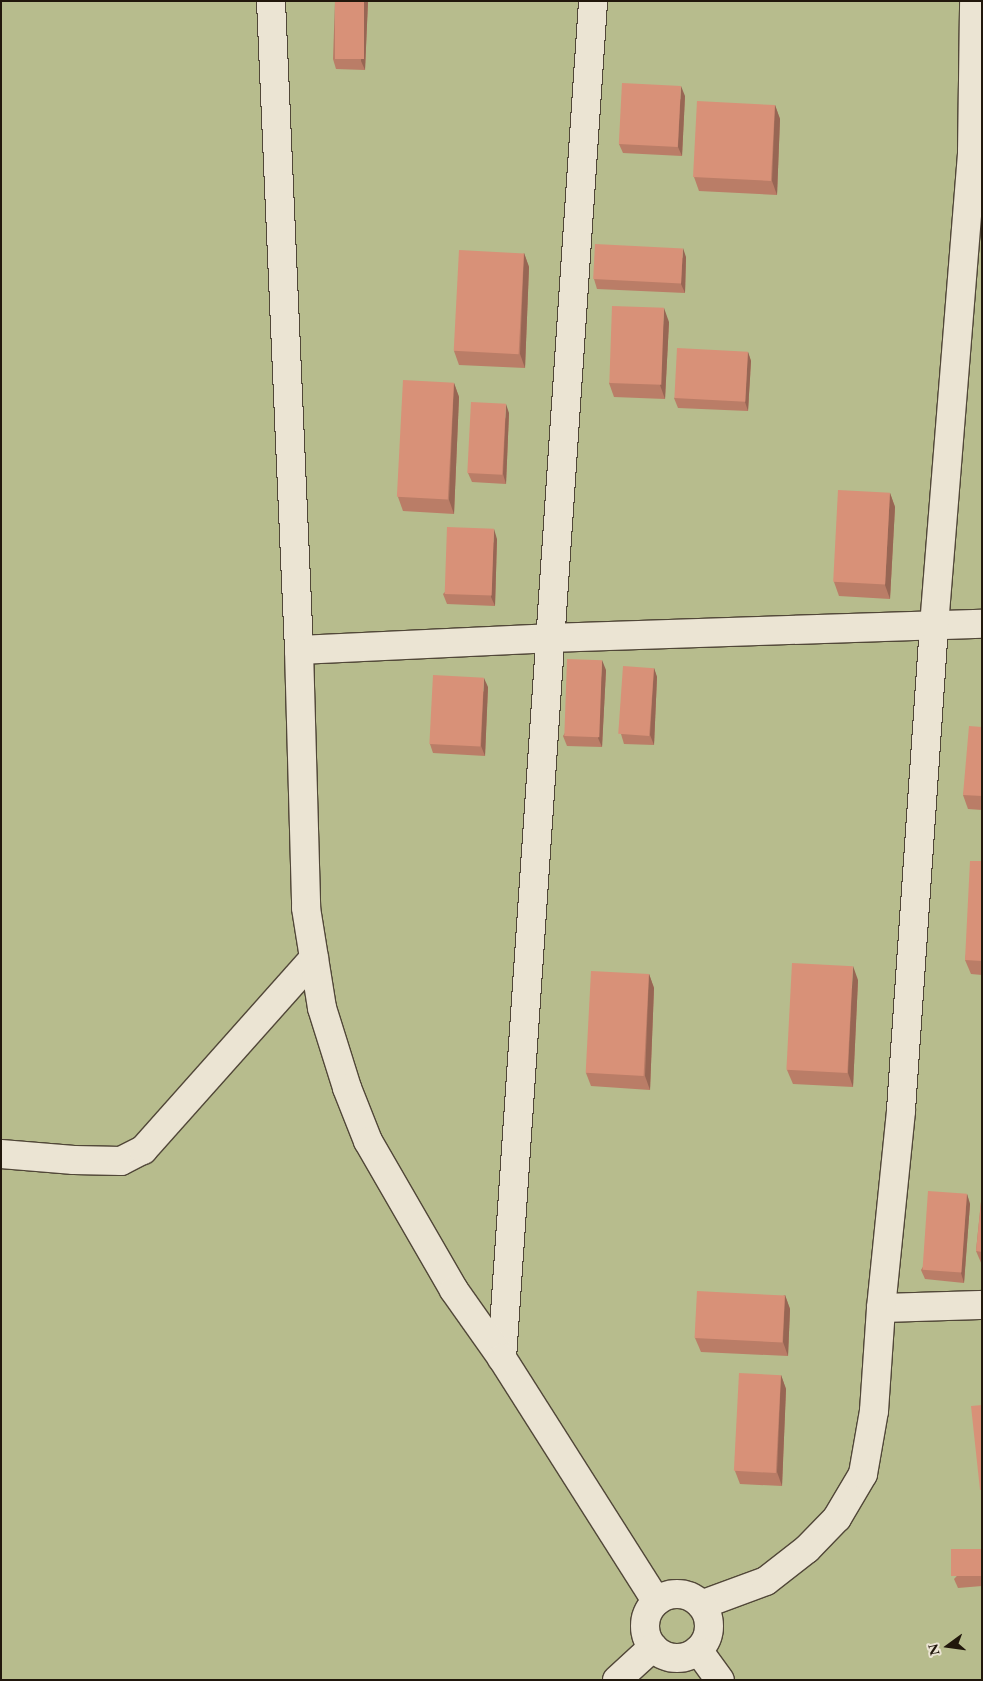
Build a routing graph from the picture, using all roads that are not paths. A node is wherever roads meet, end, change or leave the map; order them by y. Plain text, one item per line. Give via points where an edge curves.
1 (271, 1) edge
2 (592, 1) edge
3 (974, 1) edge
4 (982, 624) edge
5 (934, 626) junction
6 (549, 638) junction
7 (299, 650) junction
8 (314, 958) junction
9 (1, 1154) edge
10 (982, 1305) edge
11 (881, 1308) junction
12 (502, 1358) junction
13 (656, 1601) junction
14 (702, 1605) junction
15 (653, 1647) junction
16 (698, 1650) junction
17 (617, 1680) edge
18 (720, 1680) edge

1 - 7 street
2 - 6 street
3 - 5 street via 972,152
4 - 5 street
5 - 6 street
5 - 11 street via 901,1110
6 - 7 street
6 - 12 street
7 - 8 street via 306,908
8 - 9 street via 143,1150 121,1160
8 - 12 street via 322,1008 347,1088 368,1141 454,1290
10 - 11 street
11 - 14 street via 874,1411 863,1474 837,1518 807,1549 766,1581
12 - 13 street
13 - 14 street via 667,1595 680,1594 692,1597
13 - 15 street via 648,1611 646,1623 647,1636
14 - 16 street via 708,1616 709,1628 706,1640
15 - 16 street via 675,1658
15 - 17 street
16 - 18 street

